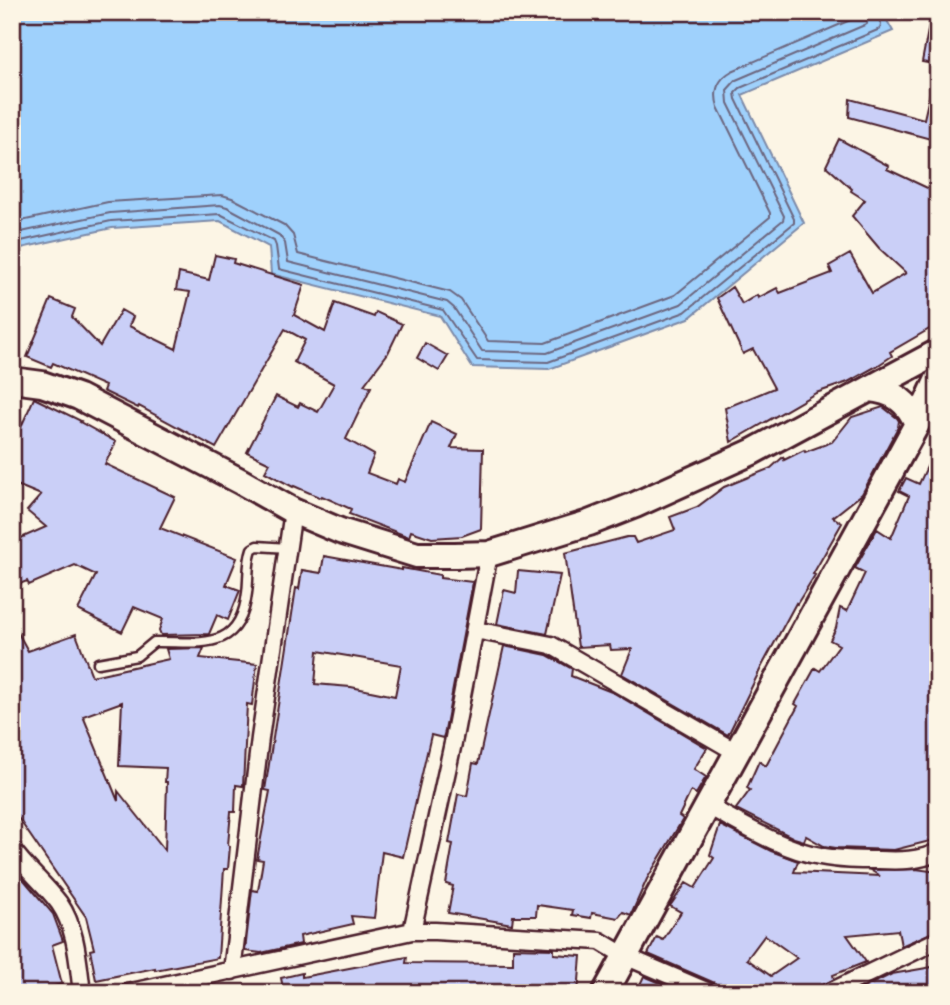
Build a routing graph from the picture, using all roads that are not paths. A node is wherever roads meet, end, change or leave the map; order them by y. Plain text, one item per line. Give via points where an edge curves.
1 (938, 352) edge
2 (938, 379) edge
3 (12, 380) edge
4 (869, 389) junction
5 (916, 424) junction
6 (293, 512) junction
7 (288, 548) junction
8 (489, 554) junction
9 (475, 630) junction
10 (98, 663) dead end
11 (736, 752) junction
12 (706, 805) junction
13 (12, 849) edge
14 (938, 852) edge
15 (412, 931) junction
16 (938, 940) edge
17 (625, 956) junction
18 (232, 971) junction
19 (82, 993) edge
20 (127, 993) edge
21 (605, 993) edge
22 (711, 993) edge
23 (828, 993) edge

1 - 4 highway
2 - 5 highway
3 - 6 highway via 42,384 79,397
4 - 5 highway via 882,390 904,402
4 - 8 highway via 752,452 635,505
5 - 11 highway
6 - 7 street
6 - 8 highway via 417,555
7 - 10 lane via 252,549 244,610 222,638 195,644 154,642 137,656
7 - 18 street
8 - 9 street
9 - 11 street via 551,645
9 - 15 street
11 - 12 highway
12 - 14 street via 767,837 817,856 903,861
12 - 17 highway
13 - 19 street via 59,903 70,923
15 - 17 street via 588,939
15 - 18 street
16 - 23 street
17 - 21 highway
17 - 22 street
18 - 20 street

